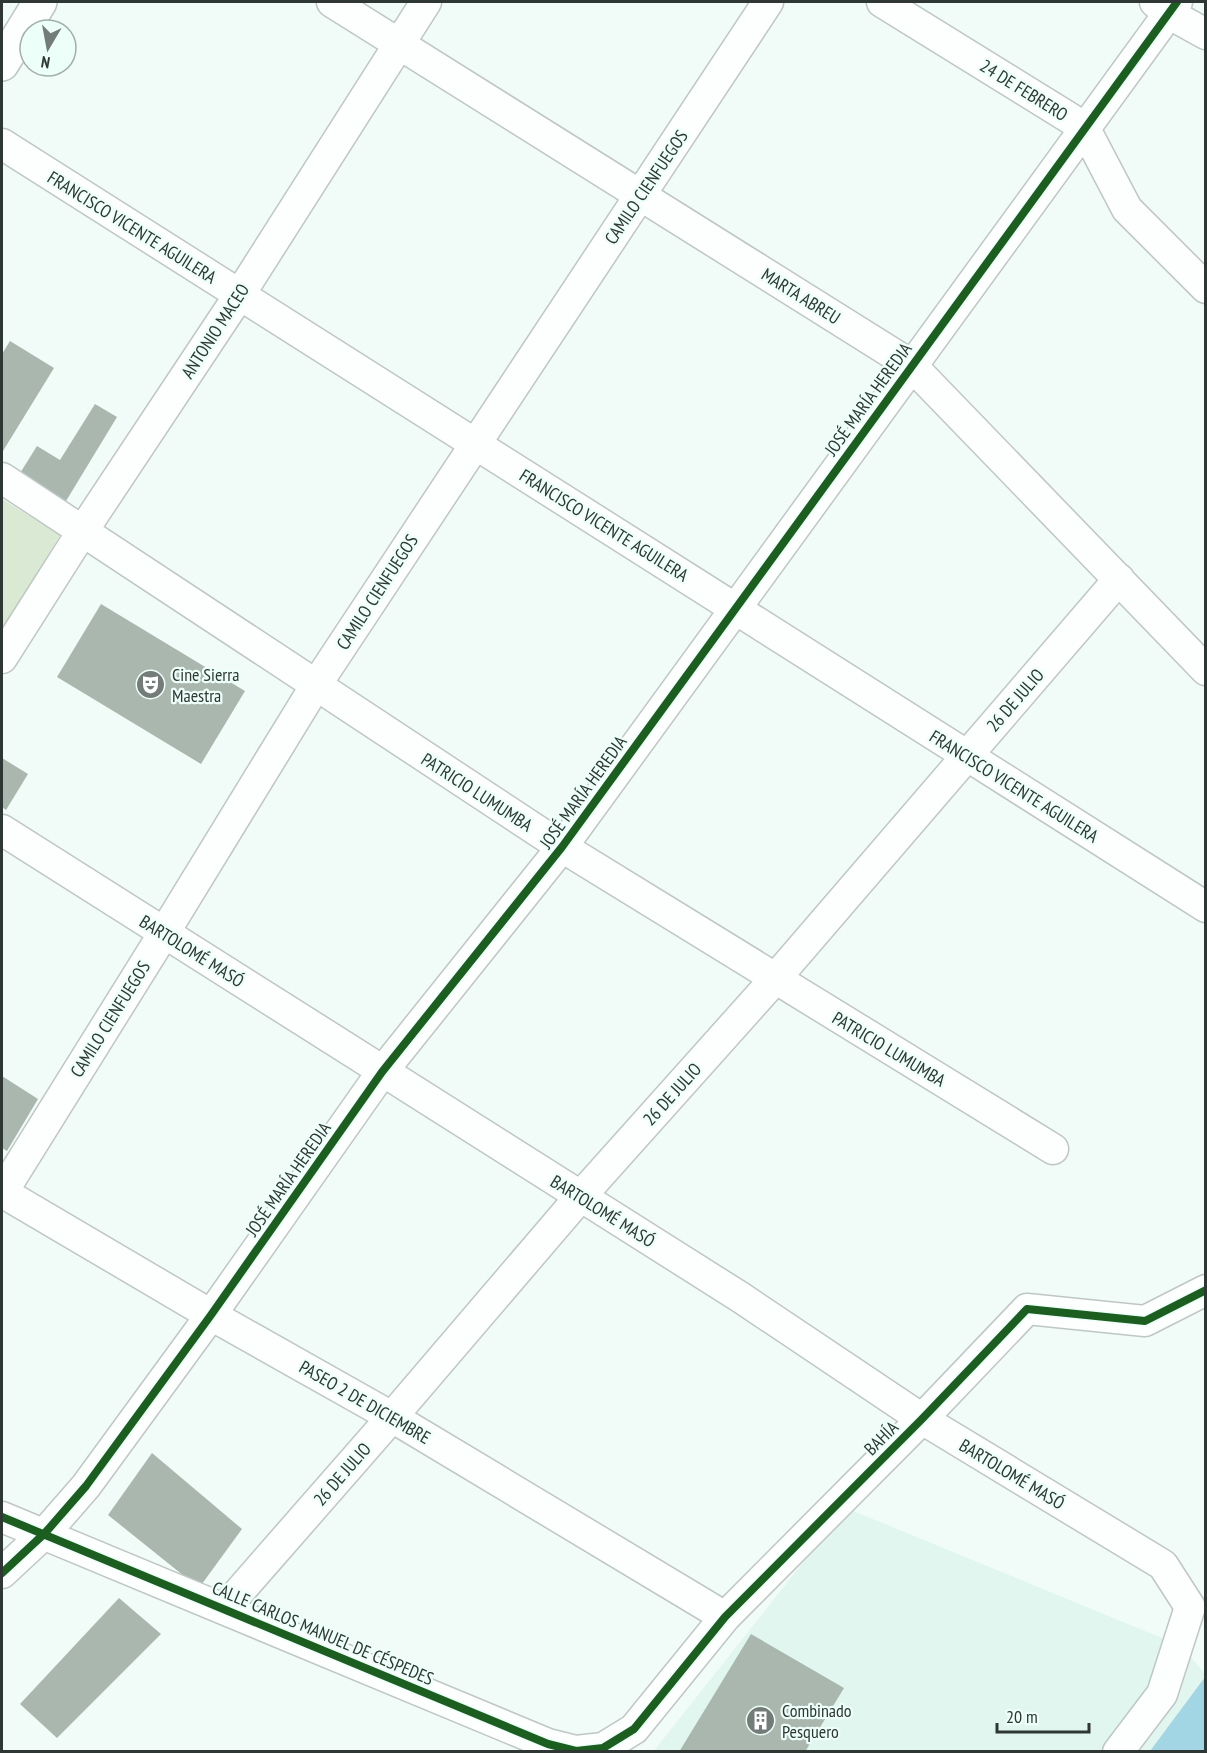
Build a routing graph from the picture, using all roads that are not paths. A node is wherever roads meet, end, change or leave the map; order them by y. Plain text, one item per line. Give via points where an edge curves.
1 (40, 2) edge
2 (332, 2) edge
3 (426, 2) edge
4 (768, 2) edge
5 (882, 2) edge
6 (1167, 5) edge
7 (1206, 34) edge
8 (399, 43) junction
9 (2, 64) edge
10 (1084, 127) junction
11 (2, 144) edge
12 (641, 195) junction
13 (1206, 288) edge
14 (240, 294) junction
15 (911, 365) junction
16 (474, 443) junction
17 (2, 478) edge
18 (82, 532) junction
19 (1119, 579) junction
20 (735, 608) junction
21 (2, 658) edge
22 (1206, 669) edge
23 (316, 685) junction
24 (967, 756) junction
25 (2, 830) edge
26 (562, 847) junction
27 (1206, 907) edge
28 (164, 933) junction
29 (775, 979) junction
30 (382, 1072) junction
31 (1053, 1149) dead end
32 (2, 1192) edge
33 (580, 1197) junction
34 (1206, 1290) edge
35 (211, 1316) junction
36 (392, 1417) junction
37 (922, 1419) junction
38 (2, 1517) edge
39 (45, 1533) junction
40 (2, 1573) edge
41 (225, 1608) junction
42 (725, 1617) junction
43 (634, 1729) joint
44 (1118, 1752) edge

1 - 9 main road
2 - 8 street, MARTA ABREU
3 - 8 street, ANTONIO MACEO
4 - 12 street, CAMILO CIENFUEGOS
5 - 10 street, 24 DE FEBRERO
6 - 7 street
6 - 10 street, JOSÉ MARÍA HEREDIA
8 - 12 street, MARTA ABREU
8 - 14 street, ANTONIO MACEO
10 - 13 street, 24 DE FEBRERO via 1127,209
10 - 15 street, JOSÉ MARÍA HEREDIA
11 - 14 street, FRANCISCO VICENTE AGUILERA
12 - 15 street, MARTA ABREU
12 - 16 street, CAMILO CIENFUEGOS
14 - 16 street, FRANCISCO VICENTE AGUILERA
14 - 18 street, ANTONIO MACEO
15 - 19 street, MARTA ABREU
15 - 20 street, JOSÉ MARÍA HEREDIA
16 - 20 street, FRANCISCO VICENTE AGUILERA
16 - 23 street, CAMILO CIENFUEGOS
17 - 18 street, PATRICIO LUMUMBA
18 - 21 street, ANTONIO MACEO
18 - 23 street, PATRICIO LUMUMBA
19 - 22 street, MARTA ABREU
19 - 24 street, 26 DE JULIO
20 - 24 street, FRANCISCO VICENTE AGUILERA
20 - 26 street, JOSÉ MARÍA HEREDIA
23 - 26 street, PATRICIO LUMUMBA
23 - 28 street, CAMILO CIENFUEGOS
24 - 27 street, FRANCISCO VICENTE AGUILERA
24 - 29 street, 26 DE JULIO
25 - 28 street, BARTOLOMÉ MASÓ
26 - 29 street, PATRICIO LUMUMBA
26 - 30 street, JOSÉ MARÍA HEREDIA
28 - 30 street, BARTOLOMÉ MASÓ
28 - 32 street, CAMILO CIENFUEGOS
29 - 31 street, PATRICIO LUMUMBA
29 - 33 street, 26 DE JULIO
30 - 33 street, BARTOLOMÉ MASÓ
30 - 35 street, JOSÉ MARÍA HEREDIA
32 - 35 street, PASEO 2 DE DICIEMBRE
33 - 36 street, 26 DE JULIO
33 - 37 street, BARTOLOMÉ MASÓ
34 - 37 street, BAHÍA via 1145,1321 1026,1309
35 - 36 street, PASEO 2 DE DICIEMBRE
35 - 39 street, JOSÉ MARÍA HEREDIA via 86,1486
36 - 41 street, 26 DE JULIO
36 - 42 street, PASEO 2 DE DICIEMBRE
37 - 42 street, BAHÍA
37 - 44 street, BARTOLOMÉ MASÓ via 1163,1565 1190,1606 1162,1694
38 - 39 street, CALLE CARLOS MANUEL DE CÉSPEDES
39 - 40 street, JOSÉ MARÍA HEREDIA
39 - 41 street, CALLE CARLOS MANUEL DE CÉSPEDES
41 - 43 street, CALLE CARLOS MANUEL DE CÉSPEDES via 548,1744 576,1751 603,1748
42 - 43 street, BAHÍA

